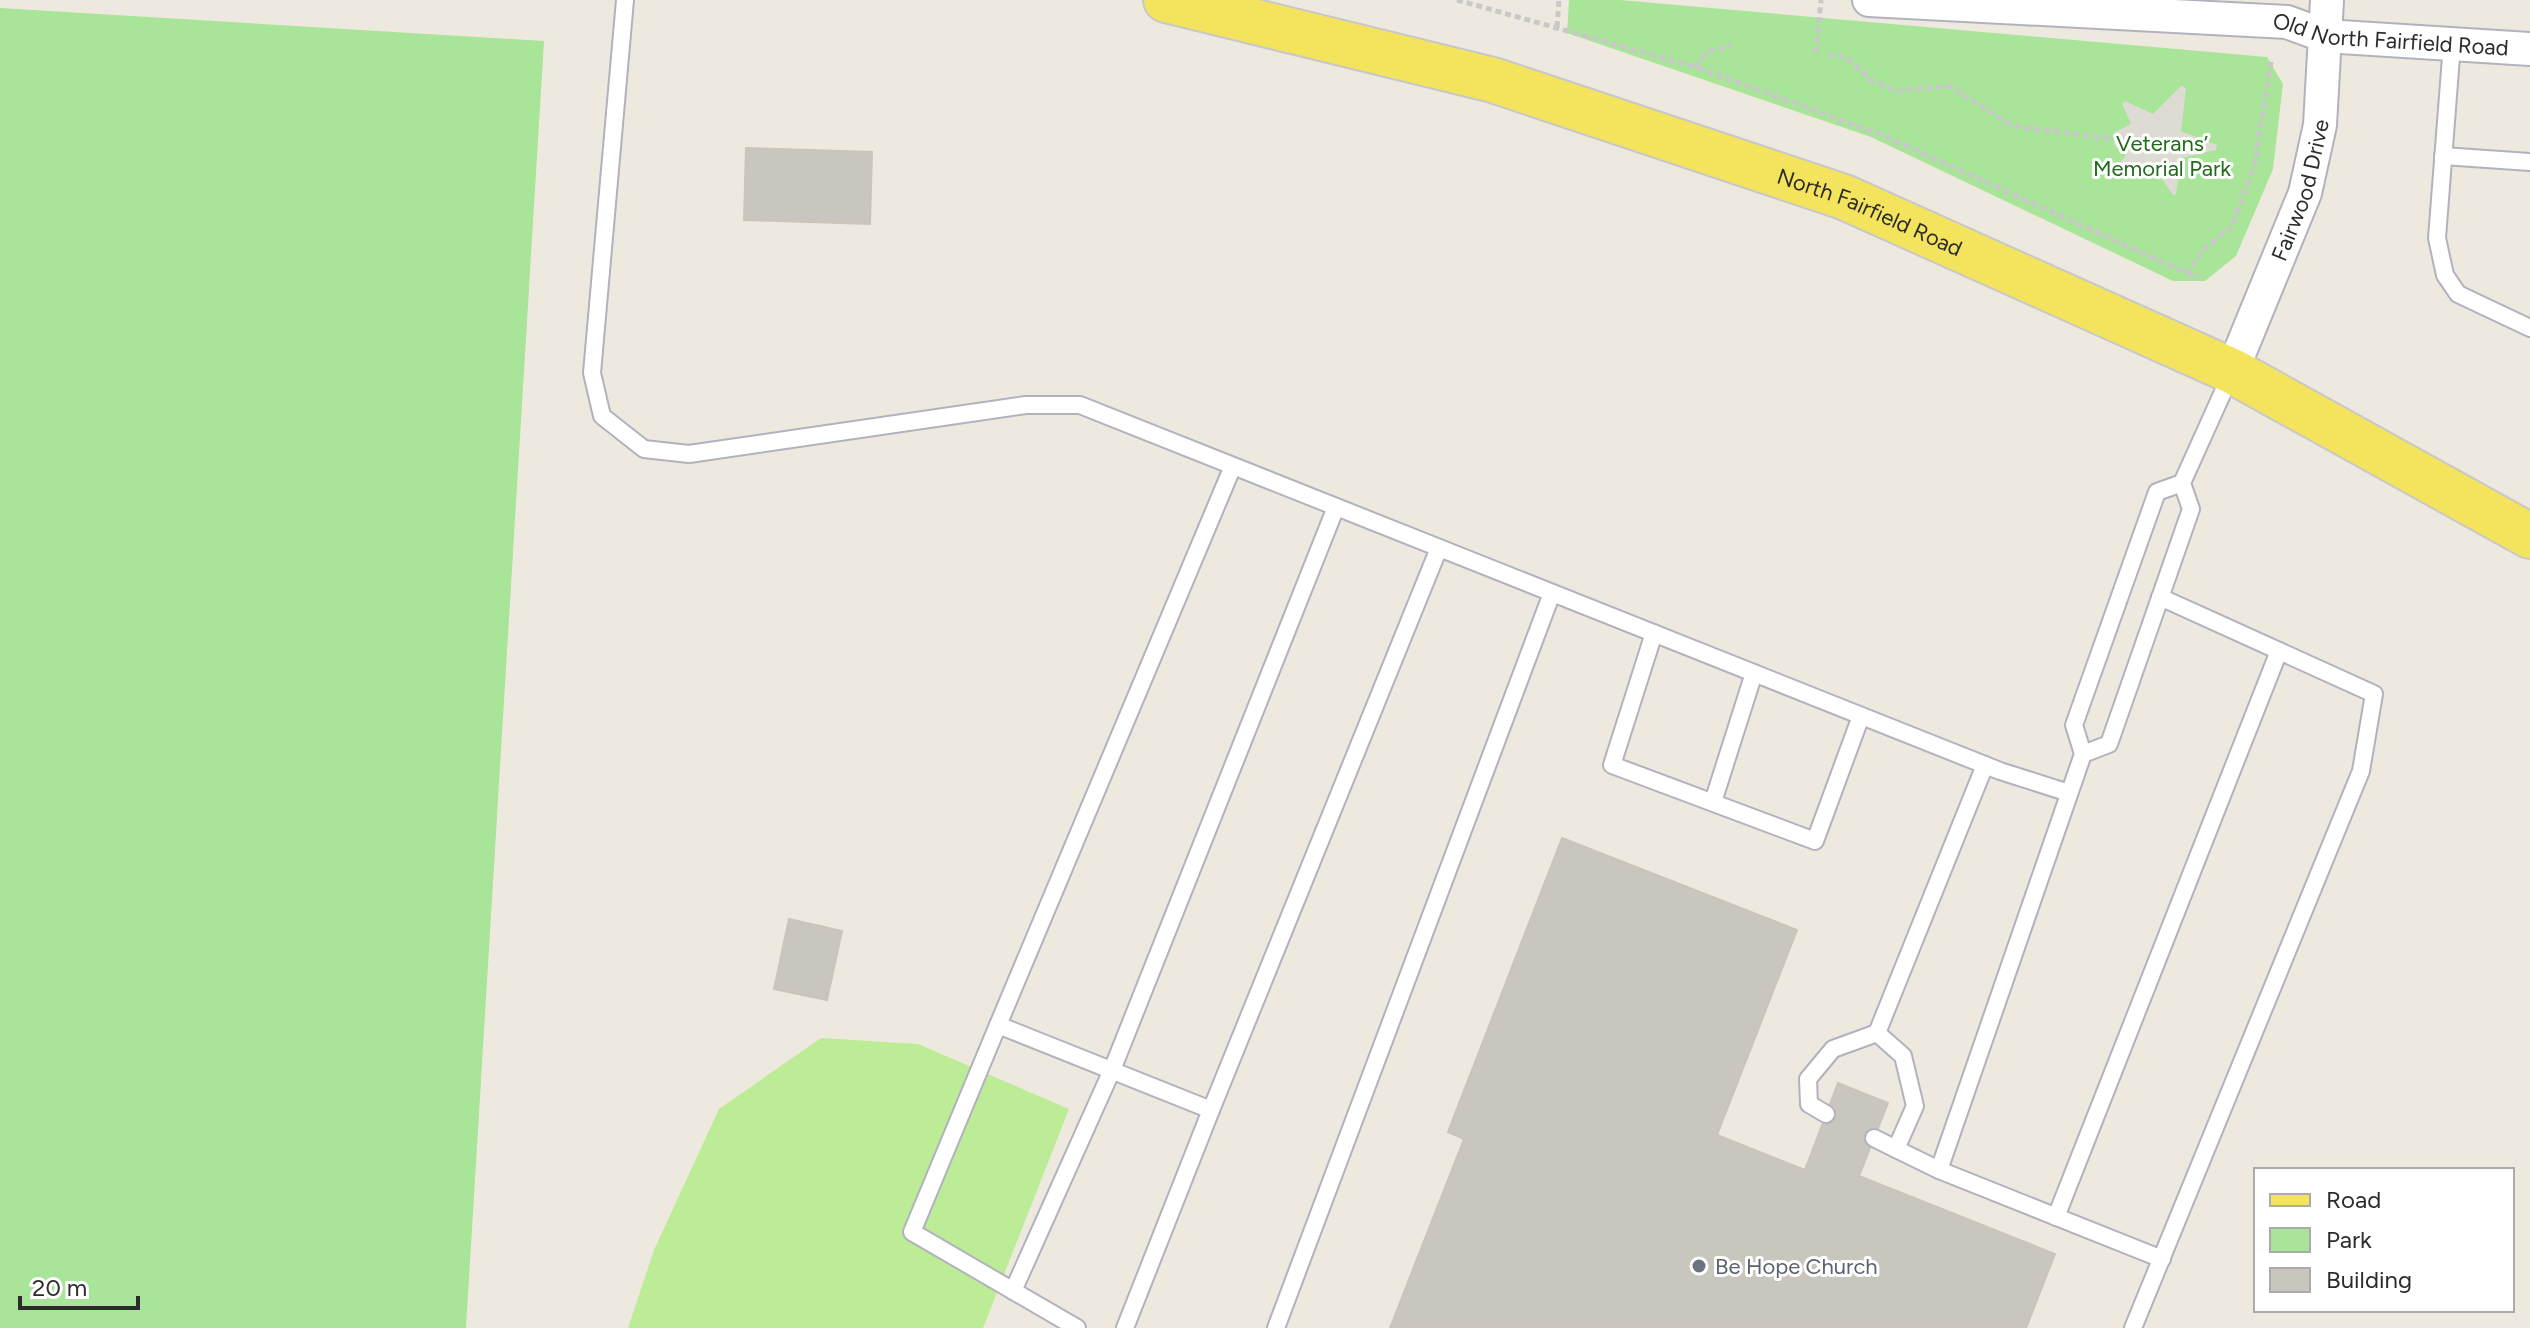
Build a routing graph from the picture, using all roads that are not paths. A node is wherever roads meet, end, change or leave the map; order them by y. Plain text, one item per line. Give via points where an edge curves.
1 (625, 0) edge
2 (1166, 0) edge
3 (1869, 0) edge
4 (2327, 0) edge
5 (2325, 36) junction
6 (2452, 44) junction
7 (2530, 49) edge
8 (2443, 156) junction
9 (2530, 162) edge
10 (2530, 328) edge
11 (2232, 371) junction
12 (1233, 466) junction
13 (2182, 483) junction
14 (1336, 507) junction
15 (2530, 536) edge
16 (1439, 548) junction
17 (1552, 593) junction
18 (2160, 597) junction
19 (1654, 633) junction
20 (2279, 651) junction
21 (1754, 673) junction
22 (1861, 716) junction
23 (2083, 754) junction
24 (1985, 765) junction
25 (2069, 793) junction
26 (1713, 802) junction
27 (998, 1025) junction
28 (1877, 1033) junction
29 (1112, 1070) junction
30 (1211, 1110) junction
31 (1826, 1114) dead end
32 (1874, 1138) dead end
33 (1896, 1149) junction
34 (1939, 1170) junction
35 (2056, 1217) junction
36 (2162, 1259) junction
37 (1013, 1291) junction
38 (1077, 1328) edge
39 (1125, 1328) edge
40 (1276, 1328) edge
41 (2133, 1328) edge

1 - 12 lane via 592,373 602,416 644,449 689,454 1026,405 1080,405
2 - 11 main road, North Fairfield Road via 1493,80 1844,197
3 - 5 street, Old North Fairfield Road via 2287,22
4 - 5 street, Fairwood Drive
5 - 6 street, Old North Fairfield Road
5 - 11 street, Fairwood Drive via 2320,125 2305,193
6 - 7 street, Old North Fairfield Road
6 - 8 lane
8 - 9 lane
8 - 10 lane via 2437,238 2445,275 2458,294
11 - 13 lane
11 - 15 main road, North Fairfield Road
12 - 14 lane
12 - 27 lane
13 - 18 lane via 2191,509
13 - 23 lane via 2157,492 2074,725
14 - 16 lane
14 - 29 lane
16 - 17 lane
16 - 30 lane
17 - 19 lane
17 - 40 lane
18 - 20 lane
18 - 23 lane via 2109,744
19 - 21 lane
19 - 26 lane via 1612,765
20 - 35 lane
20 - 36 lane via 2374,694 2361,771
21 - 22 lane
21 - 26 lane
22 - 24 lane
22 - 26 lane via 1815,841
23 - 25 lane
24 - 25 lane
24 - 28 lane
25 - 34 lane
27 - 29 lane
27 - 37 lane via 912,1232
28 - 31 lane via 1833,1049 1808,1079 1809,1104
28 - 33 lane via 1903,1056 1915,1106
29 - 30 lane
29 - 37 lane
30 - 39 lane
32 - 33 lane
33 - 34 lane
34 - 35 lane
35 - 36 lane
36 - 41 lane
37 - 38 lane

